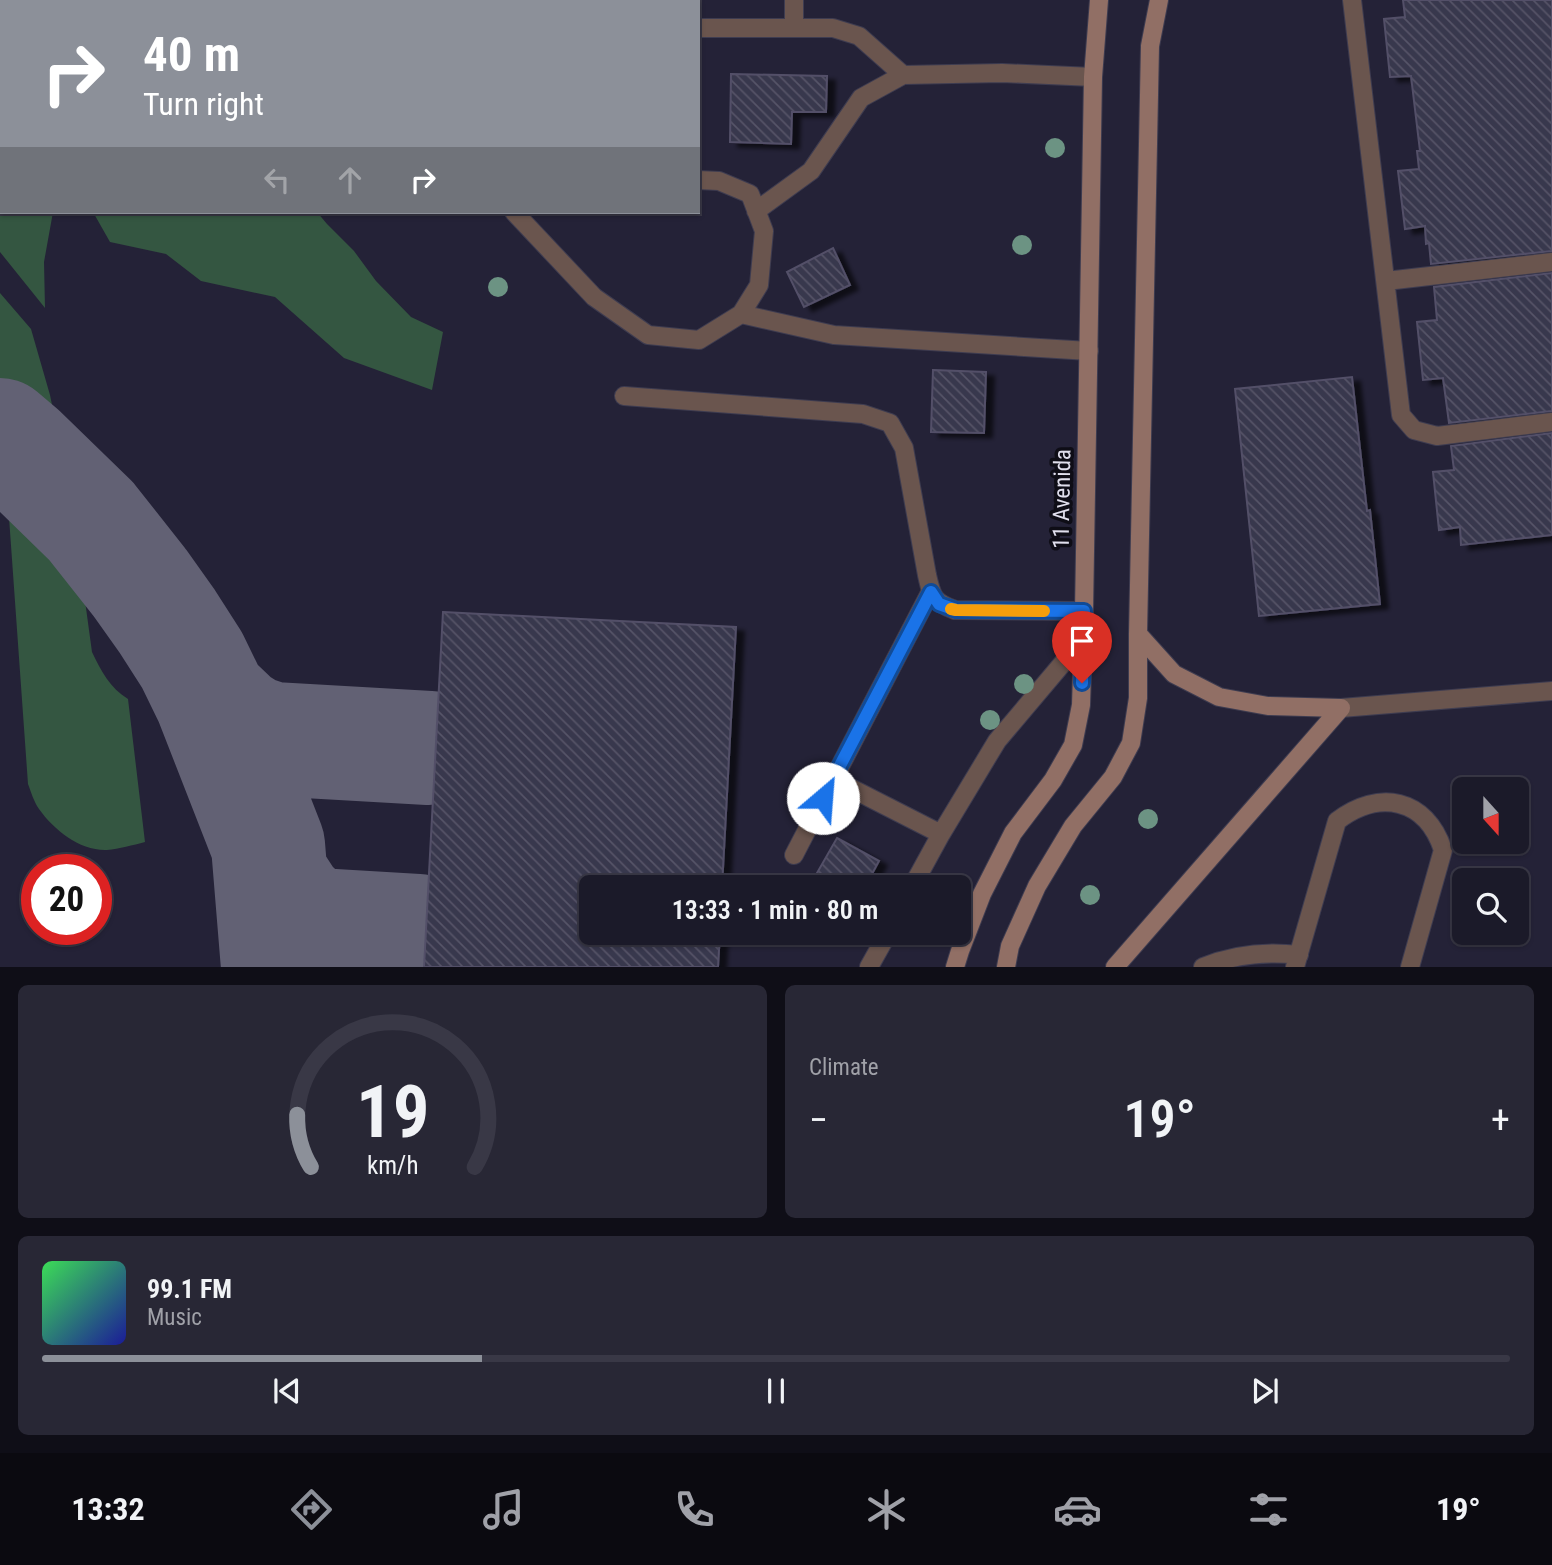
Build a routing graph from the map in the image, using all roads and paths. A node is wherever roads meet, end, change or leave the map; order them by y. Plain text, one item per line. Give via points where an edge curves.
1 (794, 0) edge
2 (1099, 0) edge
3 (1159, 0) edge
4 (1352, 0) edge
5 (794, 27) junction
6 (700, 28) edge
7 (903, 75) junction
8 (1093, 77) junction
9 (700, 180) edge
10 (756, 211) junction
11 (516, 214) edge
12 (1552, 262) edge
13 (1385, 281) junction
14 (741, 314) junction
15 (1089, 351) junction
16 (624, 396) dead end
17 (1552, 422) edge
18 (931, 592) junction
19 (1084, 611) junction
20 (1138, 634) junction
21 (1084, 638) junction
22 (1552, 691) edge
23 (1341, 708) junction
24 (833, 779) junction
25 (941, 834) junction
26 (794, 855) dead end
27 (919, 875) edge
28 (881, 945) edge
29 (1297, 961) edge
30 (869, 967) edge
31 (955, 967) edge
32 (1006, 967) edge
33 (1115, 967) edge
34 (1203, 967) edge
35 (1410, 967) edge

1 - 5 lane
2 - 8 main road, 11 Avenida
3 - 20 main road via 1150,46
4 - 13 lane
5 - 6 lane
5 - 7 lane via 833,28 859,36
7 - 8 lane
7 - 10 lane via 861,97 811,171
8 - 15 main road, 11 Avenida
9 - 10 lane via 719,181 750,194
10 - 14 lane via 764,231 758,285
11 - 14 lane via 594,297 648,335 699,340
12 - 13 lane
13 - 17 lane via 1401,415 1414,430 1437,436
14 - 15 lane via 834,335
15 - 19 main road, 11 Avenida
16 - 18 lane via 863,414 890,423 904,448
18 - 19 lane via 939,604 956,610
18 - 24 lane
19 - 21 main road, 11 Avenida
20 - 23 main road via 1174,674 1219,697 1268,706
20 - 32 main road via 1138,698 1131,743 1114,778 1073,827 1037,886 1010,946
21 - 25 lane via 998,741
21 - 31 main road, 11 Avenida via 1082,705 1073,745 1054,780 1013,833 982,894
22 - 23 lane
23 - 33 main road
24 - 25 lane
24 - 26 lane
25 - 27 lane
28 - 30 lane
29 - 34 lane via 1273,952 1222,959
29 - 35 lane via 1337,821 1377,802 1407,806 1420,814 1439,836 1443,850

